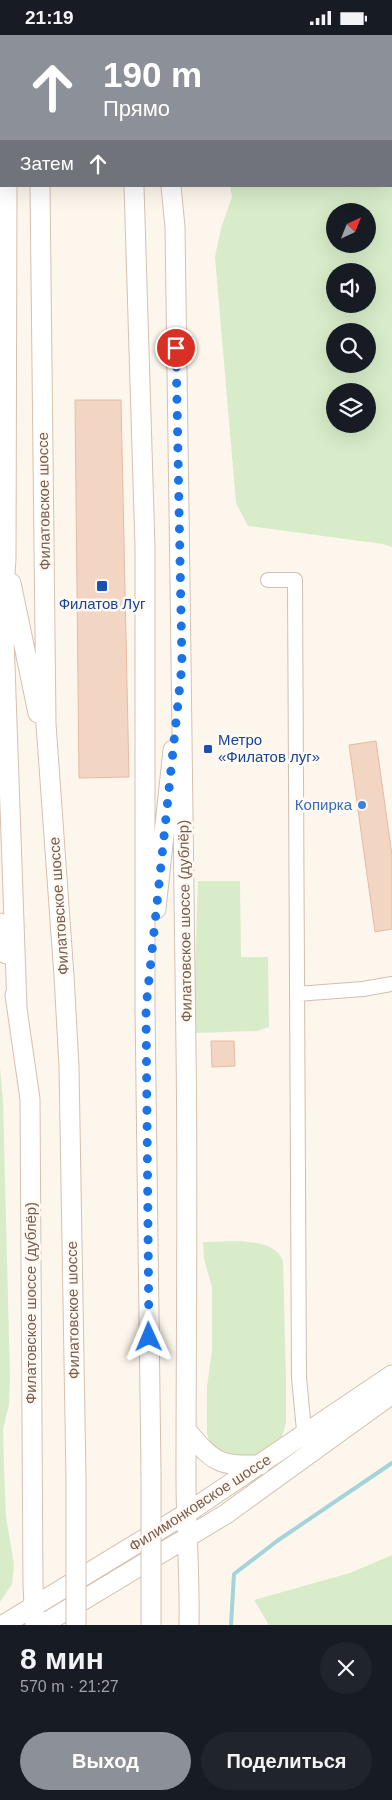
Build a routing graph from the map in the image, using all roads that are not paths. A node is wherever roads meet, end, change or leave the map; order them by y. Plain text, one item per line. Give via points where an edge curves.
1 (7, 187) edge
2 (40, 187) edge
3 (134, 187) edge
4 (171, 187) edge
5 (178, 187) edge
6 (175, 227) junction
7 (6, 558) junction
8 (268, 580) dead end
9 (182, 665) junction
10 (49, 767) junction
11 (0, 923) edge
12 (392, 984) edge
13 (297, 994) junction
14 (17, 1007) junction
15 (146, 1008) junction
16 (392, 1375) edge
17 (392, 1393) edge
18 (186, 1430) junction
19 (304, 1434) junction
20 (306, 1455) junction
21 (260, 1465) junction
22 (188, 1513) junction
23 (188, 1537) junction
24 (35, 1606) junction
25 (3, 1625) edge
26 (36, 1625) edge
27 (42, 1625) edge
28 (76, 1625) edge
29 (151, 1625) edge
30 (189, 1625) edge

1 - 7 main road
2 - 10 main road, Филатовское шоссе
3 - 15 main road via 145,547
4 - 6 main road, Филатовское шоссе (дублёр)
5 - 6 main road
6 - 9 main road, Филатовское шоссе (дублёр)
7 - 10 main road
7 - 14 main road via 3,609
8 - 13 street via 295,580
9 - 15 main road
9 - 18 main road, Филатовское шоссе (дублёр)
10 - 28 main road, Филатовское шоссе, bridge via 69,1067
11 - 14 main road, Филатовское шоссе (дублёр)
12 - 13 street
13 - 19 street via 299,1378
14 - 24 main road, Филатовское шоссе (дублёр) via 30,1099
15 - 29 main road, bridge
16 - 19 main road, Филимонковское шоссе
17 - 20 main road, Филимонковское шоссе
18 - 21 main road via 217,1461 234,1466
18 - 22 main road, Филатовское шоссе (дублёр)
19 - 20 street
19 - 21 main road, Филимонковское шоссе
20 - 23 main road, Филимонковское шоссе via 226,1514
21 - 22 main road, Филимонковское шоссе
22 - 23 main road, Филатовское шоссе (дублёр)
22 - 24 main road, Филимонковское шоссе
23 - 27 main road, Филимонковское шоссе
23 - 30 main road, Филатовское шоссе (дублёр)
24 - 25 main road, Филимонковское шоссе
24 - 26 main road, Филатовское шоссе (дублёр)

